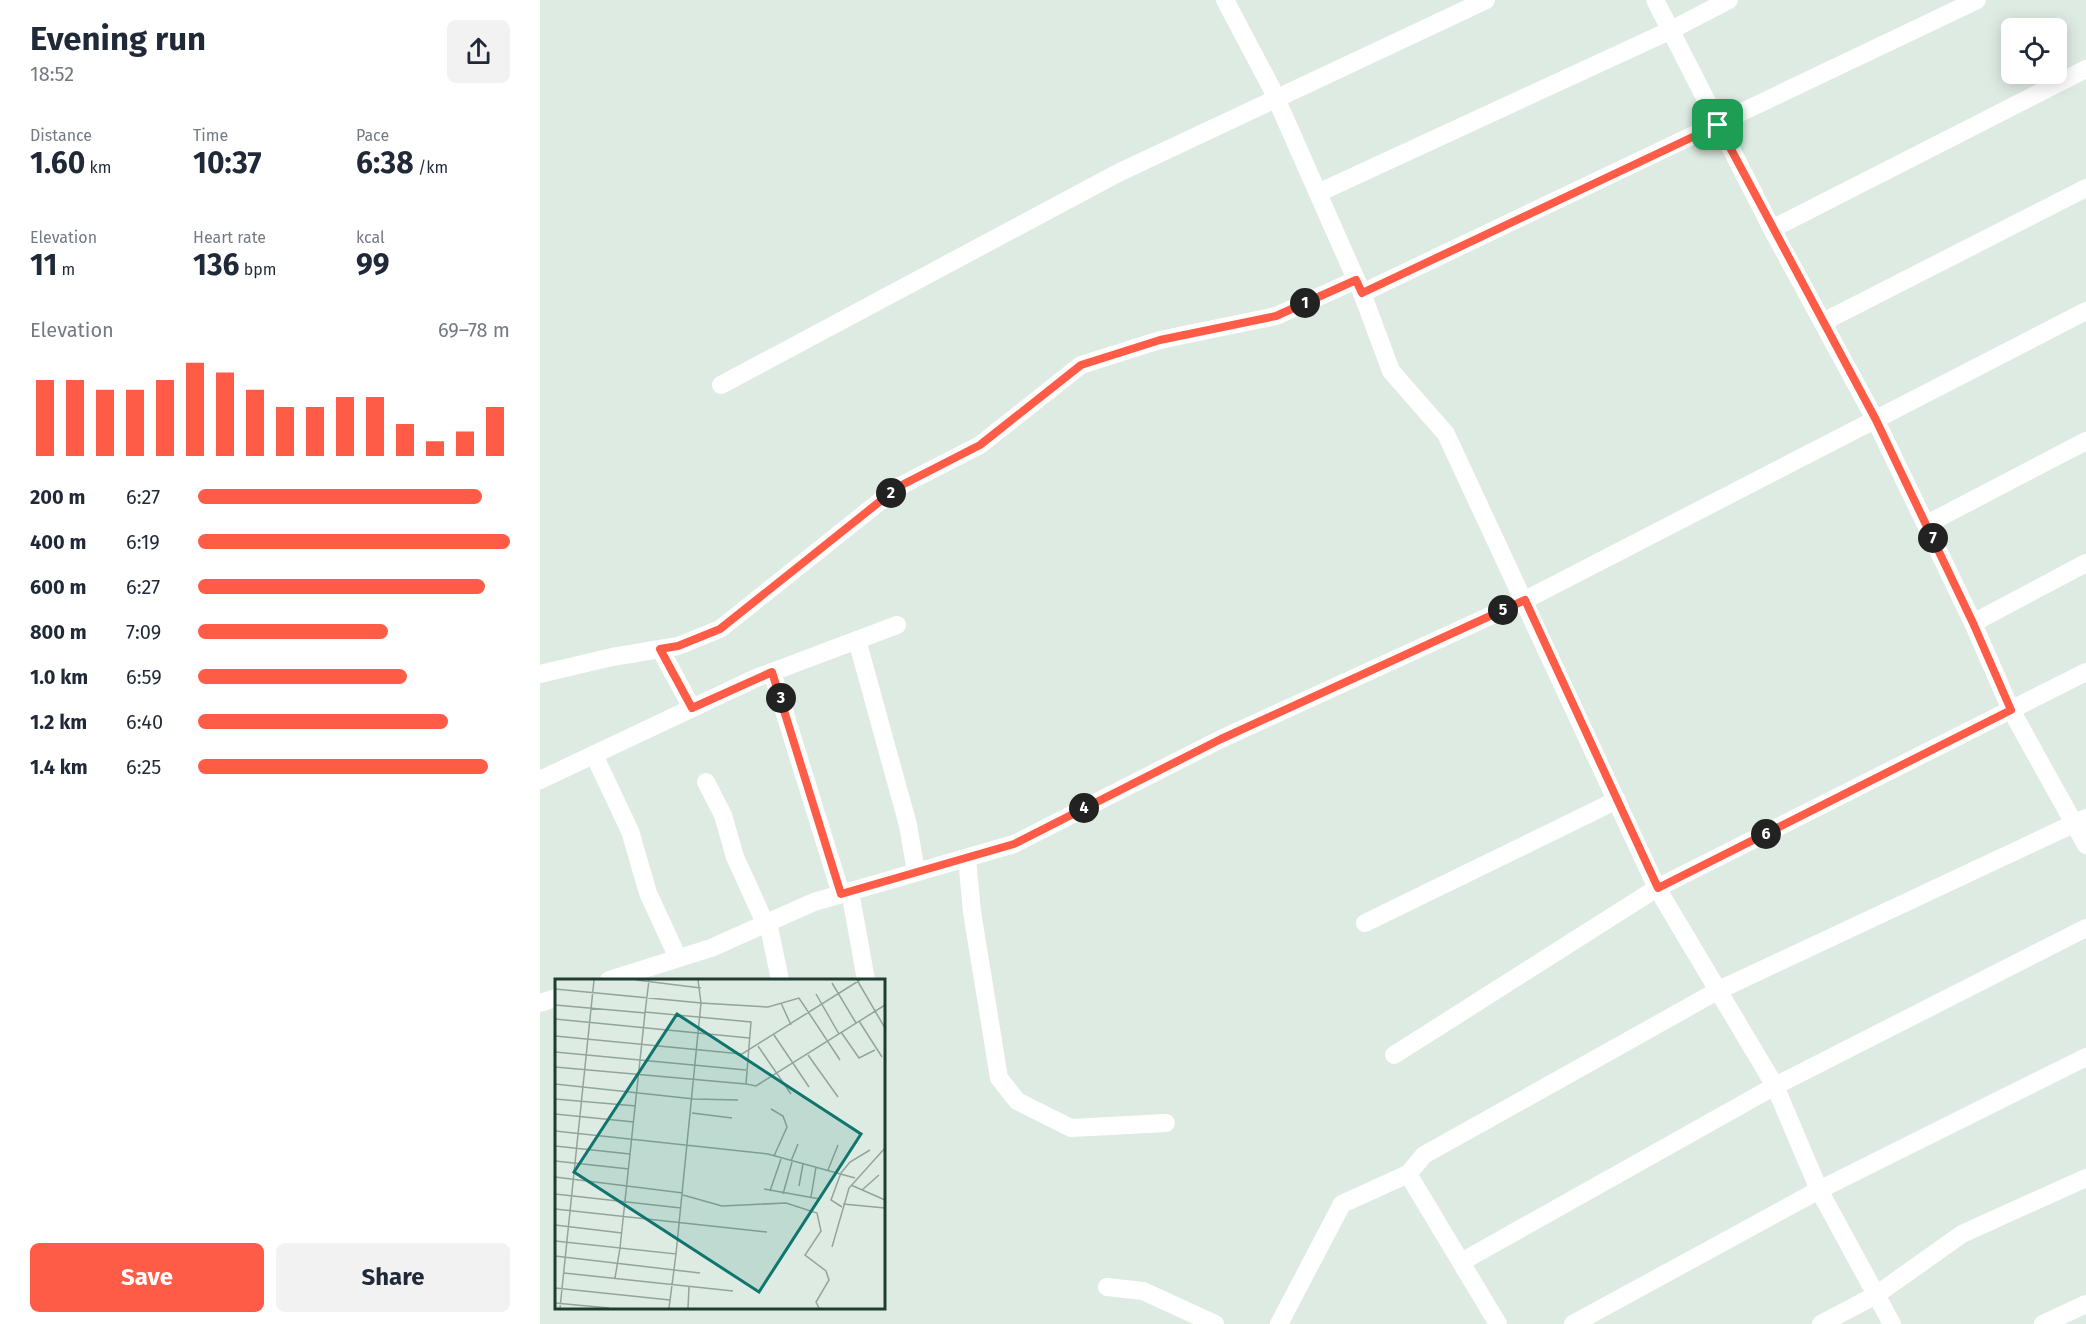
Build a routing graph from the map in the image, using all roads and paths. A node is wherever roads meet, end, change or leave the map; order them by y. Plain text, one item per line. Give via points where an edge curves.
1 (1225, 0) edge
2 (1486, 0) edge
3 (1655, 0) edge
4 (1729, 0) edge
5 (1977, 0) edge
6 (1670, 31) junction
7 (2086, 69) edge
8 (1276, 99) junction
9 (1718, 125) junction
10 (2086, 188) edge
11 (1318, 193) junction
12 (1772, 230) junction
13 (1359, 287) junction
14 (2086, 311) edge
15 (1823, 322) junction
16 (721, 385) dead end
17 (1876, 420) junction
18 (2086, 441) edge
19 (1927, 524) junction
20 (2086, 563) edge
21 (1525, 600) junction
22 (1973, 623) junction
23 (897, 625) dead end
24 (857, 640) junction
25 (660, 649) junction
26 (772, 672) junction
27 (2086, 672) edge
28 (540, 674) edge
29 (692, 708) junction
30 (2011, 710) junction
31 (594, 755) junction
32 (540, 780) edge
33 (706, 782) dead end
34 (1617, 800) junction
35 (2080, 822) edge
36 (2086, 845) edge
37 (967, 858) junction
38 (916, 872) junction
39 (1658, 888) junction
40 (846, 892) junction
41 (767, 923) junction
42 (1365, 923) dead end
43 (2086, 928) edge
44 (678, 958) junction
45 (615, 979) edge
46 (780, 979) edge
47 (866, 979) edge
48 (1719, 990) junction
49 (555, 998) edge
50 (540, 1003) edge
51 (1394, 1054) dead end
52 (2086, 1057) edge
53 (1775, 1086) junction
54 (1166, 1123) dead end
55 (1408, 1174) junction
56 (2086, 1178) edge
57 (1819, 1190) junction
58 (1463, 1261) junction
59 (1107, 1287) dead end
60 (1876, 1294) junction
61 (2086, 1304) edge
62 (1215, 1324) edge
63 (1280, 1324) edge
64 (1498, 1324) edge
65 (1573, 1324) edge
66 (1821, 1324) edge
67 (1892, 1324) edge
68 (2043, 1324) edge

1 - 8 street
2 - 8 street
3 - 6 street
4 - 6 street
5 - 9 street
6 - 9 street
6 - 11 street
7 - 12 street
8 - 11 street
8 - 16 street via 1118,173
9 - 12 street
9 - 13 street
10 - 15 street
11 - 13 street
12 - 15 street
13 - 21 street via 1391,370 1446,434
13 - 25 street via 1276,316 1160,340 1081,365 980,445 898,487 720,629
14 - 17 street
15 - 17 street
17 - 19 street
17 - 21 street
18 - 19 street
19 - 22 street
20 - 22 street
21 - 34 street
21 - 37 street via 1221,739 1014,844
22 - 30 street
23 - 24 street
24 - 26 street
24 - 38 street via 908,825
25 - 28 street
25 - 29 street
26 - 29 street
26 - 40 street
27 - 30 street
29 - 31 street
30 - 35 street
30 - 39 street
31 - 32 street
31 - 44 street via 630,831 648,893
33 - 41 street via 723,815 735,857
34 - 39 street
34 - 42 street
35 - 36 street
35 - 48 street
37 - 38 street
37 - 54 street via 999,1078 1017,1101 1071,1128
38 - 40 street
39 - 48 street
39 - 51 street
40 - 41 street
40 - 47 street
41 - 44 street
41 - 46 street
43 - 53 street
44 - 45 street
48 - 53 street
48 - 55 street via 1424,1155
49 - 50 street
52 - 57 street
53 - 57 street
53 - 58 street
55 - 58 street
55 - 63 street via 1342,1204
56 - 60 street via 1962,1234
57 - 60 street
57 - 65 street
58 - 64 street
59 - 62 street via 1143,1291
60 - 66 street
60 - 67 street
61 - 68 street

